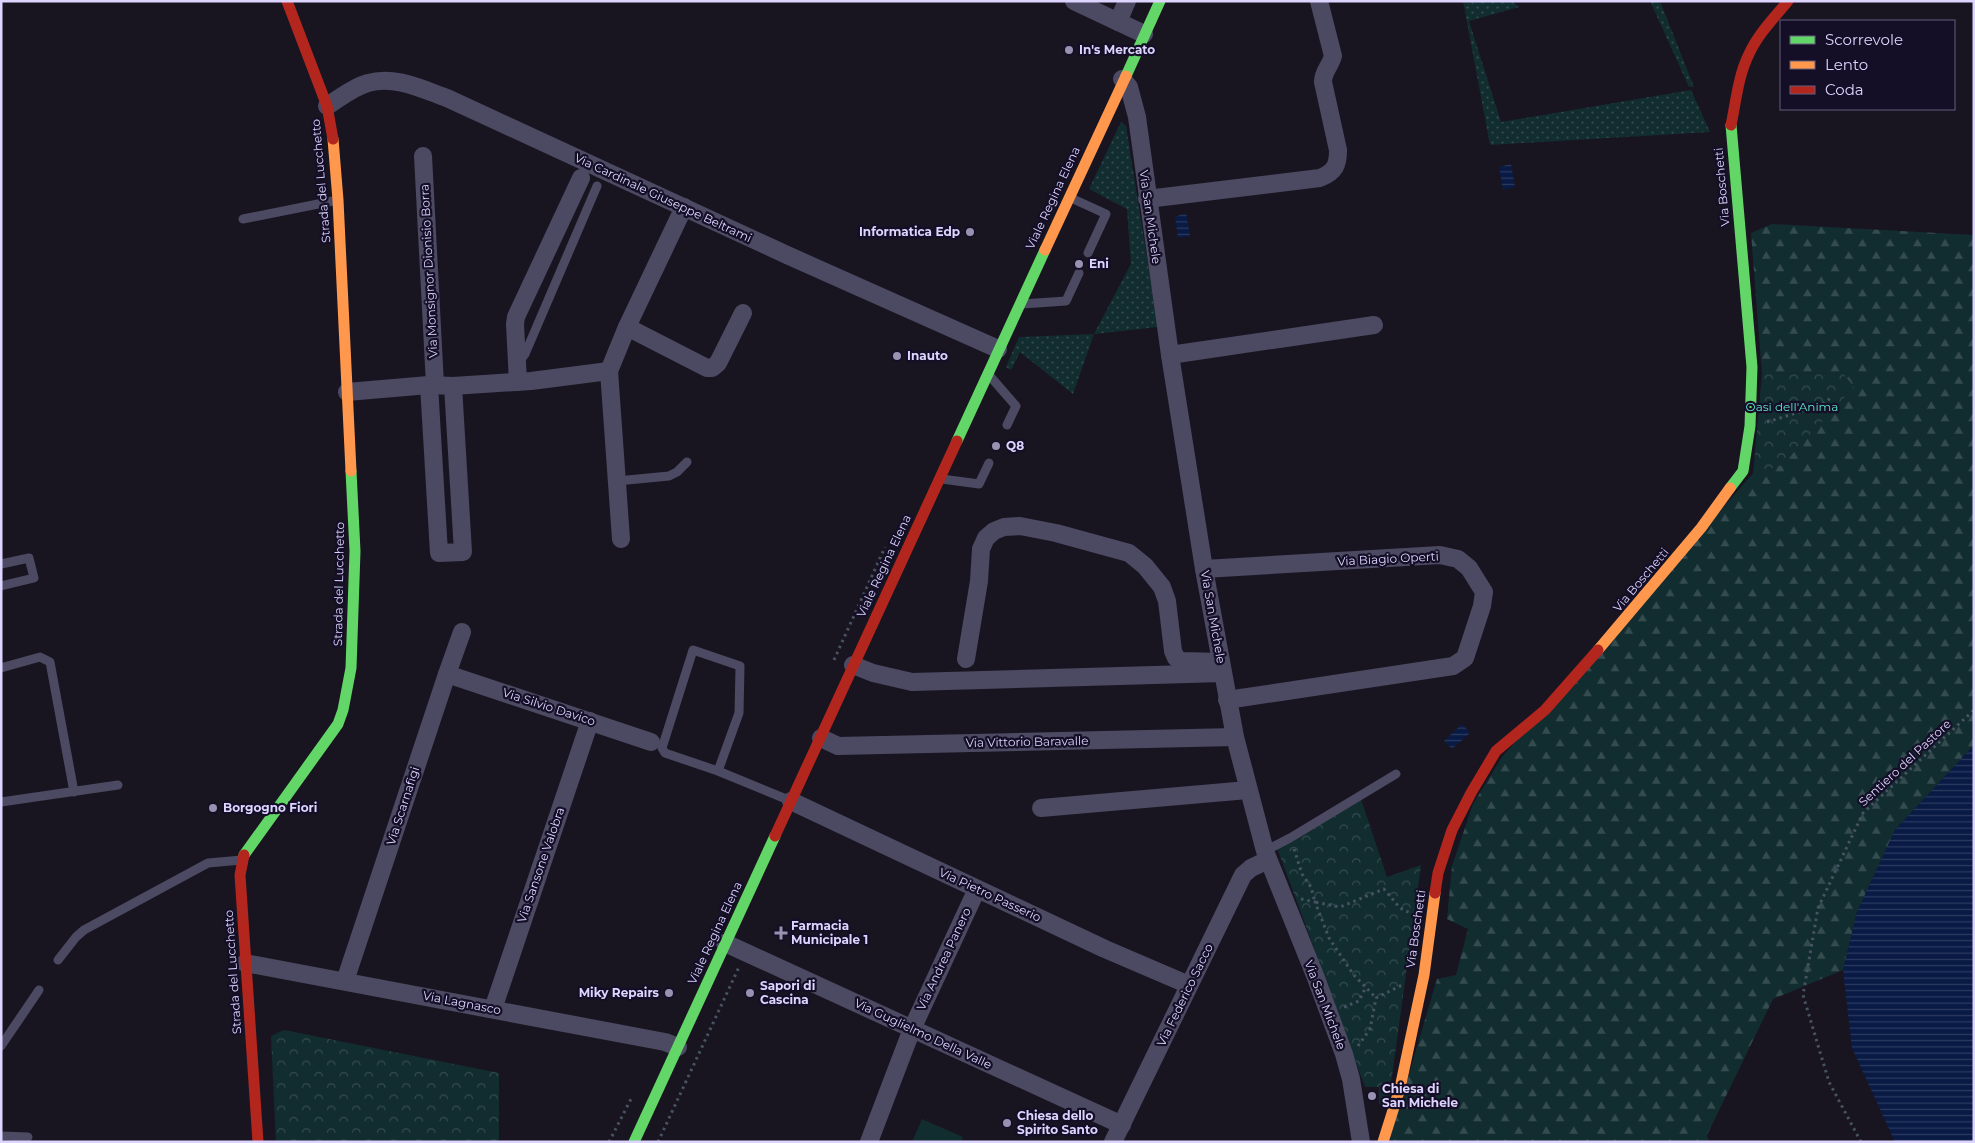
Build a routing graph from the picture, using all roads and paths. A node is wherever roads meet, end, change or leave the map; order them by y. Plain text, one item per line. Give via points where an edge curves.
1 (288, 1) edge
2 (1074, 1) edge
3 (1127, 1) edge
4 (1160, 1) edge
5 (1319, 1) edge
6 (1788, 1) edge
7 (1118, 22) junction
8 (1144, 34) junction
9 (1122, 79) junction
10 (327, 106) junction
11 (423, 156) dead end
12 (581, 178) dead end
13 (597, 186) dead end
14 (1069, 197) junction
15 (1147, 198) junction
16 (338, 200) junction
17 (684, 207) junction
18 (243, 219) dead end
19 (1088, 253) dead end
20 (1079, 273) dead end
21 (1019, 304) junction
22 (743, 313) dead end
23 (1374, 325) dead end
24 (628, 327) junction
25 (998, 349) junction
26 (1170, 355) junction
27 (518, 364) junction
28 (609, 371) junction
29 (987, 373) junction
30 (518, 382) junction
31 (432, 385) junction
32 (453, 386) junction
33 (346, 392) junction
34 (1831, 398) dead end
35 (1007, 425) dead end
36 (1750, 426) junction
37 (687, 462) dead end
38 (989, 463) dead end
39 (939, 478) junction
40 (617, 481) junction
41 (621, 539) dead end
42 (1, 564) edge
43 (1204, 569) junction
44 (1, 586) edge
45 (462, 632) dead end
46 (966, 659) dead end
47 (854, 665) junction
48 (1, 668) edge
49 (1222, 668) junction
50 (447, 674) junction
51 (1227, 700) junction
52 (1974, 710) edge
53 (590, 721) junction
54 (1235, 737) junction
55 (821, 738) junction
56 (651, 742) dead end
57 (718, 771) junction
58 (1396, 774) dead end
59 (118, 785) dead end
60 (1248, 790) junction
61 (74, 792) junction
62 (791, 801) junction
63 (1, 802) edge
64 (1041, 808) dead end
65 (1290, 838) junction
66 (1266, 856) junction
67 (242, 860) junction
68 (977, 889) junction
69 (1295, 897) dead end
70 (1315, 902) junction
71 (1414, 915) dead end
72 (725, 943) junction
73 (58, 960) dead end
74 (245, 963) junction
75 (739, 966) dead end
76 (1424, 975) junction
77 (345, 981) junction
78 (1189, 985) junction
79 (1366, 987) junction
80 (38, 990) dead end
81 (1376, 998) junction
82 (493, 1009) junction
83 (1337, 1010) dead end
84 (912, 1029) junction
85 (1, 1046) edge
86 (678, 1047) junction
87 (1353, 1052) dead end
88 (634, 1091) dead end
89 (1122, 1125) junction
90 (1, 1136) edge
91 (28, 1137) dead end
92 (258, 1142) edge
93 (609, 1142) edge
94 (634, 1142) edge
95 (658, 1142) edge
96 (869, 1142) edge
97 (1114, 1142) edge
98 (1361, 1142) edge
99 (1383, 1142) edge
100 (1861, 1142) edge

1 - 10 street, Strada del Lucchetto
2 - 7 street
3 - 7 street
4 - 8 street, Viale Regina Elena
5 - 15 street via 1333,56 1323,74 1338,150 1338,161 1330,174 1320,178
6 - 36 street, Via Boschetti via 1750,53 1735,96 1731,125 1752,367
7 - 8 street
8 - 9 street, Viale Regina Elena
9 - 14 street, Viale Regina Elena
9 - 15 street, Via San Michele via 1129,87 1137,117
10 - 16 street, Strada del Lucchetto
10 - 17 street, Via Cardinale Giuseppe Beltrami via 369,83 386,80 406,83 447,98
11 - 31 street, Via Monsignor Dionisio Borra
12 - 27 street via 516,317
13 - 27 lane
14 - 19 lane via 1106,214
14 - 21 street, Viale Regina Elena
15 - 26 street, Via San Michele
16 - 18 lane
16 - 33 street, Strada del Lucchetto
17 - 24 street
17 - 25 street, Via Cardinale Giuseppe Beltrami
20 - 21 lane via 1066,301
21 - 25 street, Viale Regina Elena
22 - 24 street via 718,363 712,368
23 - 26 street
24 - 28 street
25 - 29 street, Viale Regina Elena
26 - 43 street, Via San Michele
27 - 30 street
28 - 30 street
28 - 40 street
29 - 35 lane via 1016,406
29 - 39 street, Viale Regina Elena
30 - 32 street
31 - 32 street
31 - 32 street, Via Monsignor Dionisio Borra via 439,553 463,552
31 - 33 street
33 - 67 street, Strada del Lucchetto via 356,551 351,668 344,710 338,724
34 - 36 path via 1819,406
36 - 76 street, Via Boschetti via 1743,472 1701,528 1545,710 1496,751 1452,830 1438,873
37 - 40 lane via 668,476
38 - 39 lane via 979,484
39 - 47 street, Viale Regina Elena
40 - 41 street
42 - 44 lane via 29,558 34,578
43 - 49 street, Via San Michele
43 - 51 street, Via Biagio Operti via 1440,555 1458,559 1469,568 1484,592 1465,658 1454,666
45 - 50 street, Via Scarnafigi
46 - 49 street via 981,549 986,538 994,532 1020,526 1129,553 1162,587 1176,658 1182,662
47 - 49 street via 912,682
47 - 55 street, Viale Regina Elena
48 - 61 lane via 40,657 50,662
49 - 51 street, Via San Michele
50 - 53 street, Via Silvio Davico
50 - 77 street, Via Scarnafigi
51 - 54 street, Via San Michele
52 - 100 path, Sentiero del Pastore via 1863,814 1818,908 1803,995 1829,1082
53 - 56 street, Via Silvio Davico
53 - 82 street, Via Sansone Valobra
54 - 55 street, Via Vittorio Baravalle via 838,746
54 - 60 street, Via San Michele
55 - 62 street, Viale Regina Elena
57 - 57 lane via 665,753 662,748 693,650 740,666 739,713
57 - 62 lane
58 - 65 lane
59 - 61 lane
60 - 64 street
60 - 66 street, Via San Michele
61 - 63 lane
62 - 68 street, Via Pietro Passerio
62 - 72 street, Viale Regina Elena
65 - 66 lane
65 - 70 path via 1302,874 1312,887
66 - 78 street, Via Federico Sacco via 1243,875
66 - 98 street, Via San Michele via 1344,1054
67 - 73 lane via 215,861 199,867 84,930
67 - 74 street, Strada del Lucchetto
68 - 78 street, Via Pietro Passerio
68 - 84 street, Via Andrea Panero
69 - 70 path
70 - 71 path via 1340,906 1384,889 1400,908
70 - 79 path via 1329,938
72 - 84 street, Via Guglielmo Della Valle
72 - 86 street, Viale Regina Elena
74 - 77 street, Via Lagnasco
74 - 92 street, Strada del Lucchetto
75 - 95 path
76 - 81 path
76 - 99 street, Via Boschetti via 1400,1088
77 - 82 street, Via Lagnasco
78 - 89 street, Via Federico Sacco
79 - 81 path
79 - 83 path via 1359,1001
80 - 85 lane
81 - 87 path via 1370,1030
82 - 86 street, Via Lagnasco
84 - 89 street, Via Guglielmo Della Valle
84 - 96 street, Via Andrea Panero
86 - 94 street, Viale Regina Elena
88 - 93 path
89 - 97 street, Via Federico Sacco
90 - 91 lane

